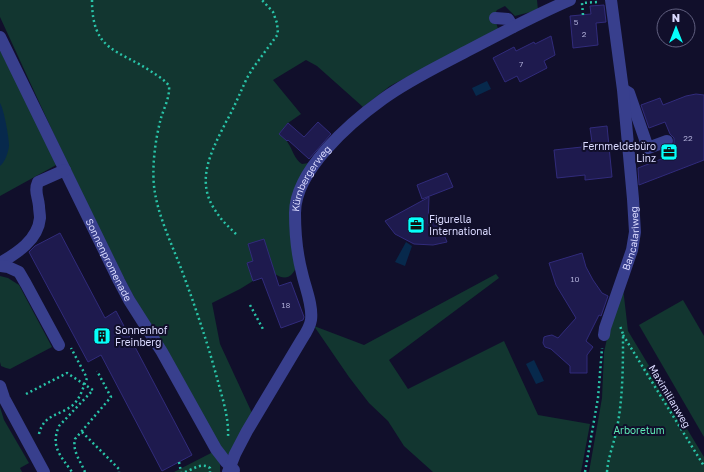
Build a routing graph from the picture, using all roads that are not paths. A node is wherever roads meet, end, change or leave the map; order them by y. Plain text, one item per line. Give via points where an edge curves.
1 (570, 0) edge
2 (611, 0) edge
3 (495, 18) dead end
4 (513, 27) junction
5 (0, 37) edge
6 (623, 90) junction
7 (667, 141) dead end
8 (65, 170) junction
9 (0, 262) edge
10 (0, 266) edge
11 (604, 334) road end
12 (64, 345) road end
13 (0, 386) edge
14 (231, 470) edge
15 (44, 472) edge

1 - 4 street, Kürnbergerweg
2 - 6 street, Bancalariweg
3 - 4 street via 508,19
4 - 14 street, Kürnbergerweg via 384,98 352,123 308,173 298,196 295,211 299,257 310,306 310,323 244,437 235,454
5 - 8 street, Sonnenpromenade
6 - 7 street via 629,93 648,148
6 - 11 street, Bancalariweg via 635,232 632,250
8 - 9 street via 38,182 35,189 40,219 36,232 25,246
8 - 14 street, Sonnenpromenade via 126,294 162,352 216,449
10 - 12 street via 19,272
13 - 15 street

